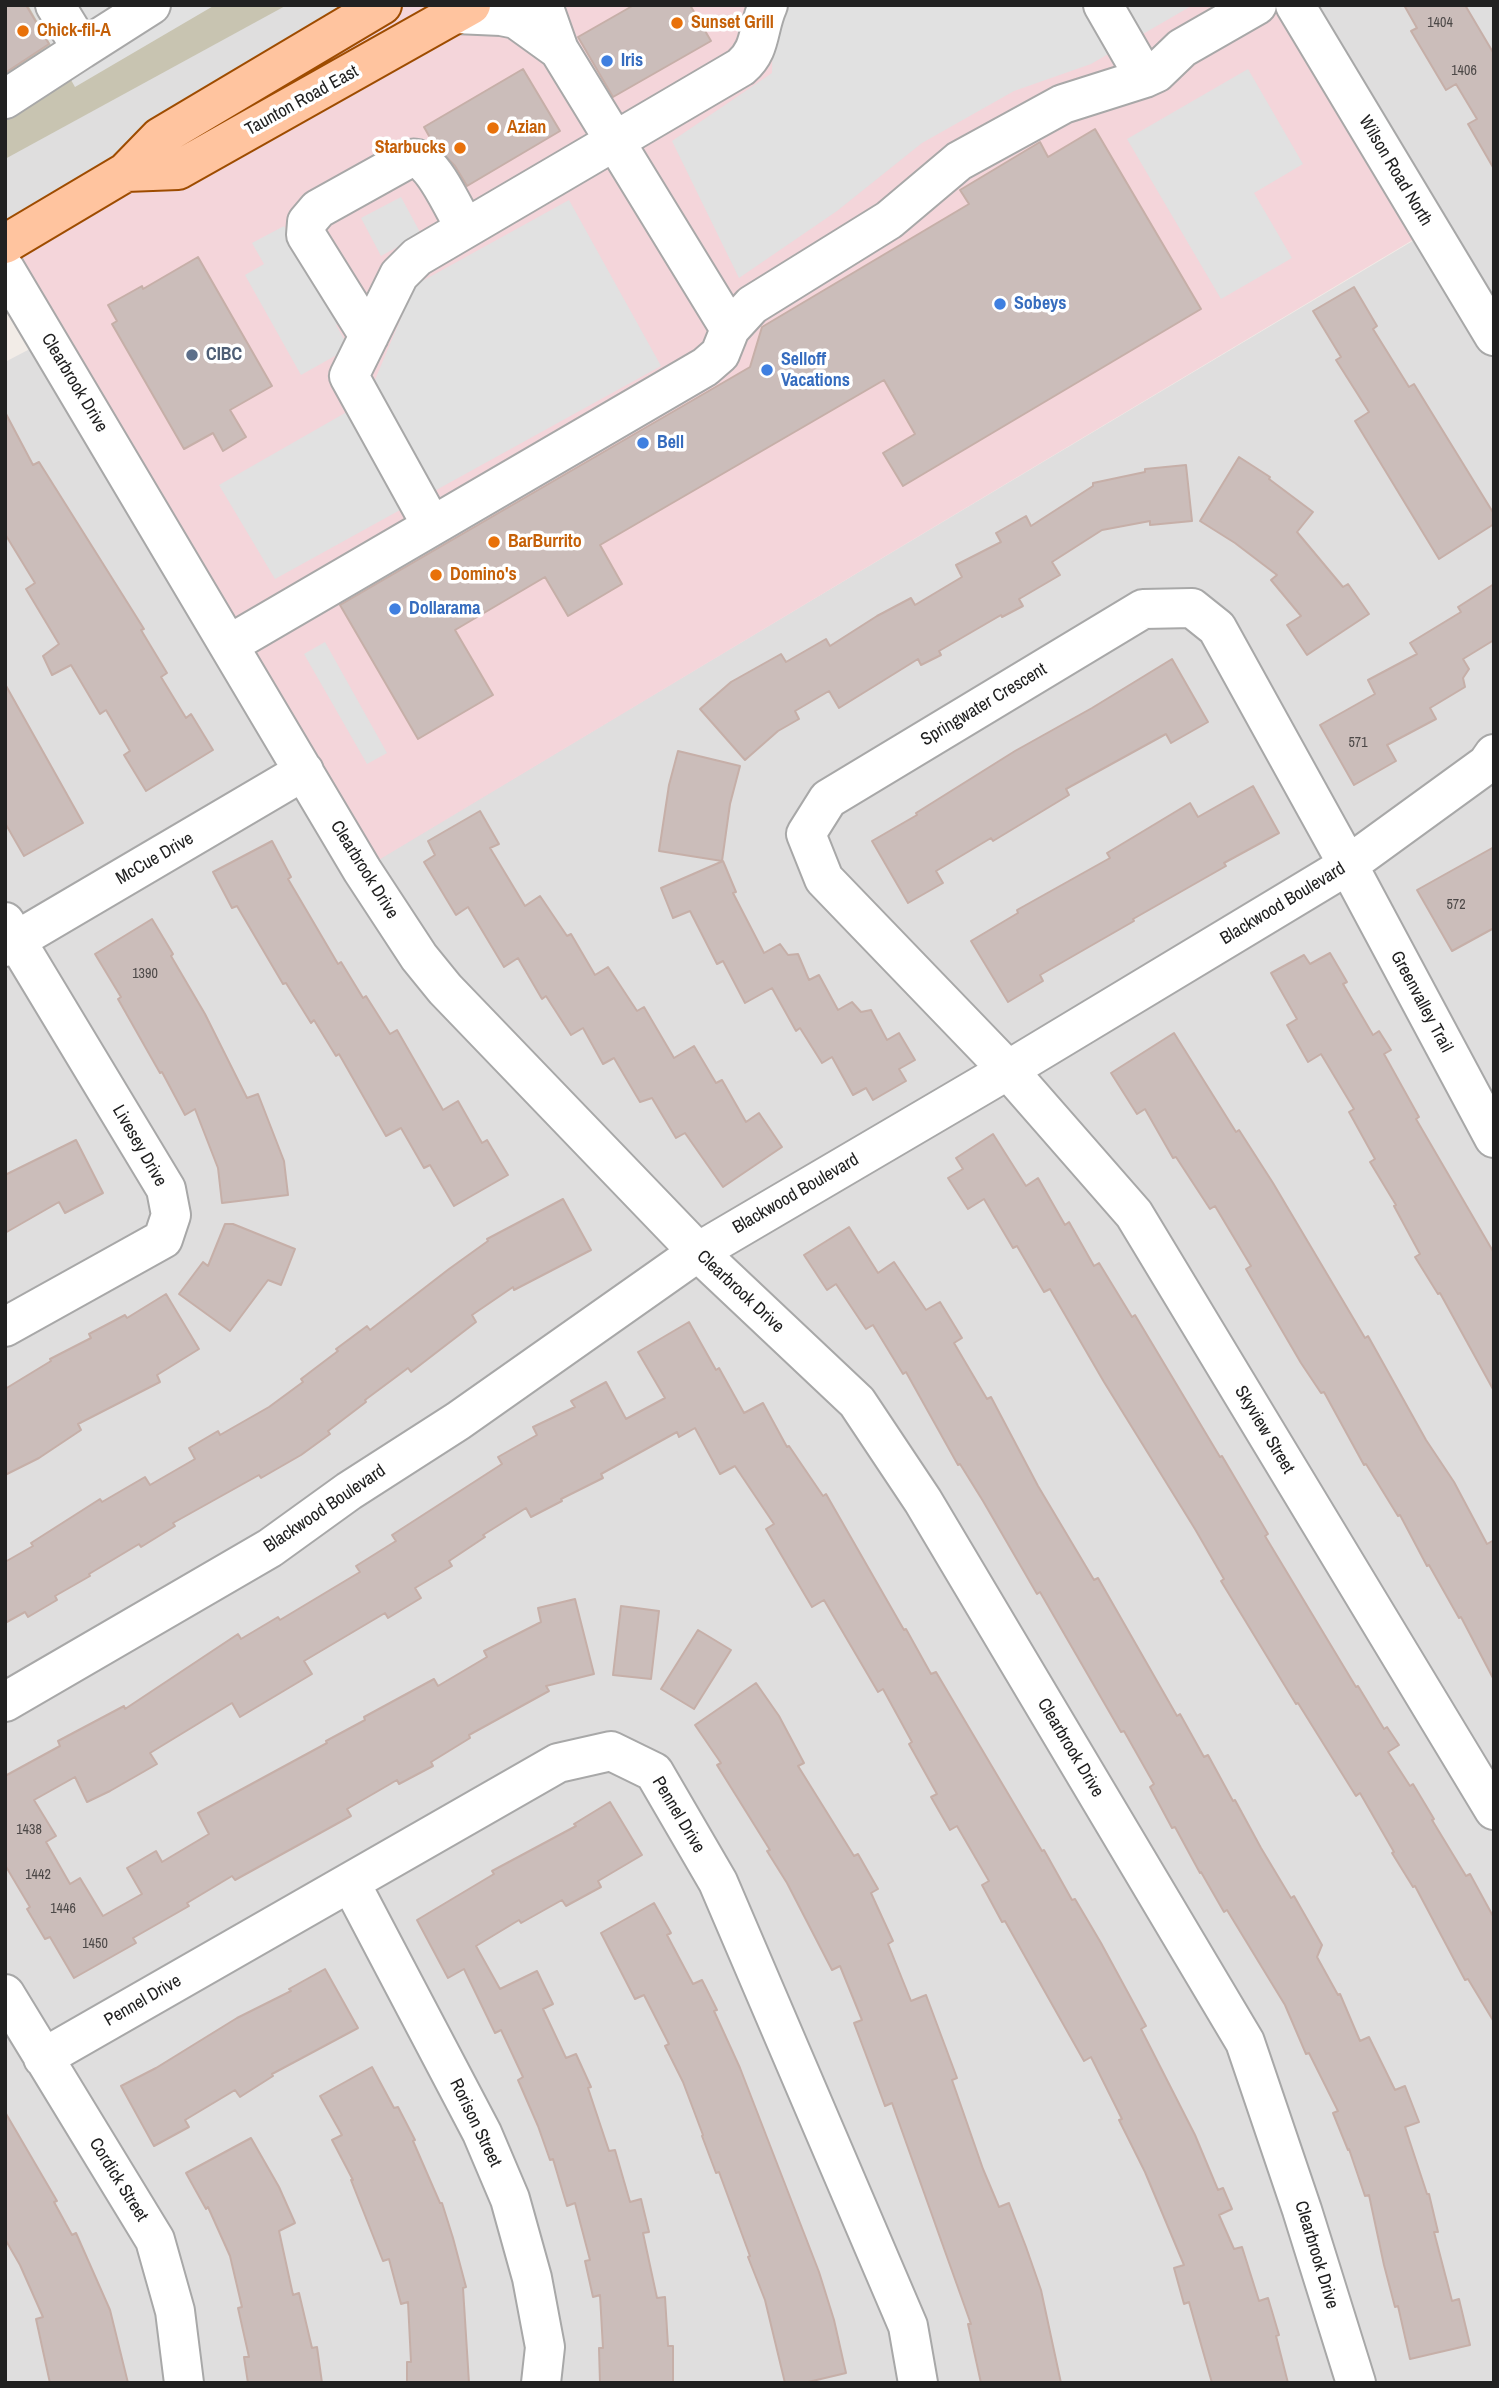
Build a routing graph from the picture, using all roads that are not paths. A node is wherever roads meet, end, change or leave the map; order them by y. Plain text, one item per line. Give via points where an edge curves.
1 (55, 5) edge
2 (151, 5) edge
3 (382, 5) edge
4 (543, 5) edge
5 (768, 5) edge
6 (1103, 5) edge
7 (1256, 5) edge
8 (1295, 5) edge
9 (463, 10) edge
10 (82, 49) junction
11 (559, 50) junction
12 (1145, 78) junction
13 (6, 97) edge
14 (615, 141) junction
15 (126, 172) junction
16 (465, 228) junction
17 (5, 244) edge
18 (5, 269) edge
19 (730, 329) junction
20 (369, 336) junction
21 (1494, 336) edge
22 (432, 526) junction
23 (230, 644) junction
24 (1492, 760) edge
25 (304, 771) junction
26 (1348, 866) junction
27 (9, 936) edge
28 (1008, 1070) junction
29 (1494, 1138) edge
30 (698, 1252) junction
31 (5, 1327) edge
32 (5, 1702) edge
33 (1494, 1810) edge
34 (350, 1882) junction
35 (5, 1994) edge
36 (43, 2058) junction
37 (184, 2383) edge
38 (541, 2383) edge
39 (918, 2383) edge
40 (1356, 2383) edge

1 - 10 street
2 - 10 street
3 - 15 main road, Taunton Road East via 160,137
4 - 11 street
5 - 14 street via 752,58
6 - 12 street
7 - 12 street via 1182,48
8 - 21 street, Wilson Road North
9 - 11 street via 516,19
9 - 15 main road, Taunton Road East via 178,170
10 - 13 street
11 - 14 street
12 - 19 street via 1063,104 959,161 889,220 752,305
14 - 16 street
14 - 19 street
15 - 17 main road, Taunton Road East
16 - 20 street via 417,257 399,275
16 - 20 street via 433,173 416,158 318,209 307,222 306,235
18 - 23 street, Clearbrook Drive
19 - 22 street via 720,354 705,367
20 - 22 street via 349,376
22 - 23 street
23 - 25 street, Clearbrook Drive
24 - 26 street, Blackwood Boulevard
25 - 27 street, McCue Drive
25 - 30 street, Clearbrook Drive via 362,870 445,989
26 - 28 street, Blackwood Boulevard
26 - 28 street, Springwater Crescent via 1217,628 1192,608 1143,609 828,799 806,834 824,879
26 - 29 street, Greenvalley Trail
27 - 31 street, Livesey Drive via 166,1189 171,1215 163,1239
28 - 30 street, Blackwood Boulevard
28 - 33 street, Skyview Street via 1133,1214
30 - 32 street, Blackwood Boulevard via 270,1548
30 - 40 street, Clearbrook Drive via 857,1402 923,1501 1245,2042
34 - 36 street, Pennel Drive
34 - 38 street, Rorison Street via 482,2133 510,2199 545,2347
34 - 39 street, Pennel Drive via 558,1763 611,1751 654,1772 718,1882 908,2326
35 - 36 street, Cordick Street
36 - 37 street, Cordick Street via 155,2240 175,2311

